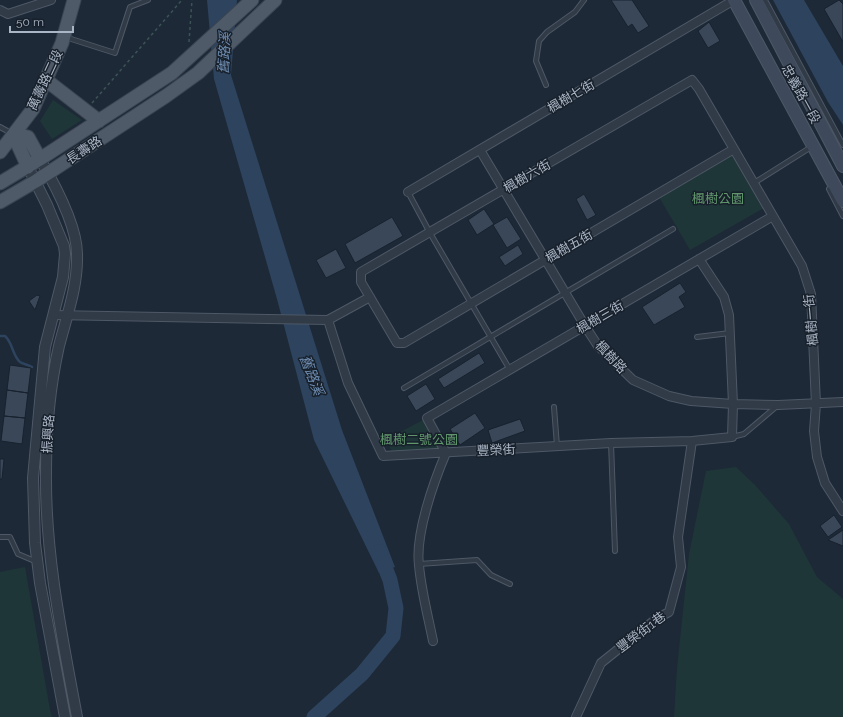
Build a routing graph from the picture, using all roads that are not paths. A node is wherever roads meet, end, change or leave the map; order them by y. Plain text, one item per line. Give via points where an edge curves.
1 (51, 0) edge
2 (74, 0) edge
3 (148, 0) edge
4 (252, 0) edge
5 (276, 0) edge
6 (584, 0) edge
7 (756, 0) edge
8 (765, 0) edge
9 (732, 2) edge
10 (0, 10) edge
11 (64, 37) junction
12 (46, 80) junction
13 (692, 80) joint
14 (546, 85) dead end
15 (99, 121) junction
16 (0, 127) edge
17 (15, 134) junction
18 (804, 142) dead end
19 (843, 145) edge
20 (734, 149) junction
21 (808, 149) junction
22 (480, 150) junction
23 (0, 152) edge
24 (811, 155) dead end
25 (40, 159) junction
26 (843, 166) edge
27 (28, 167) junction
28 (48, 173) junction
29 (36, 181) junction
30 (0, 183) edge
31 (754, 183) junction
32 (827, 184) dead end
33 (504, 190) junction
34 (408, 192) joint
35 (843, 201) edge
36 (0, 202) edge
37 (773, 216) junction
38 (843, 216) edge
39 (673, 229) dead end
40 (430, 233) junction
41 (699, 259) junction
42 (546, 260) junction
43 (565, 292) junction
44 (370, 297) junction
45 (472, 303) junction
46 (53, 315) junction
47 (67, 316) junction
48 (328, 320) junction
49 (585, 326) junction
50 (730, 333) junction
51 (490, 336) junction
52 (697, 337) dead end
53 (510, 370) junction
54 (404, 388) dead end
55 (843, 402) edge
56 (733, 404) junction
57 (816, 404) junction
58 (778, 405) junction
59 (554, 407) dead end
60 (732, 437) junction
61 (692, 441) junction
62 (611, 443) junction
63 (557, 446) junction
64 (446, 453) junction
65 (842, 508) edge
66 (0, 537) edge
67 (615, 551) dead end
68 (37, 562) junction
69 (418, 564) junction
70 (510, 584) dead end
71 (433, 641) dead end
72 (65, 717) edge
73 (77, 717) edge
74 (576, 717) edge

1 - 10 street via 8,14
2 - 11 main road, 萬壽路二段
3 - 11 lane via 130,7 115,53
4 - 15 main road, 長壽路 via 172,73
5 - 28 main road, 長壽路 via 198,73
6 - 14 lane via 575,12 539,41 536,61
7 - 26 main road, 忠義路一段
8 - 19 lane, 忠義路一段
9 - 22 street, 楓樹七街
9 - 35 main road, 忠義路一段
11 - 12 main road, 萬壽路二段
12 - 15 main road
12 - 17 main road, 萬壽路二段 via 33,109
13 - 20 street, 楓樹一街
13 - 33 street, 楓樹六街
15 - 25 main road, 長壽路
16 - 17 lane
17 - 23 main road, 萬壽路二段
17 - 25 main road via 28,137
17 - 27 main road
18 - 21 lane
20 - 31 street, 楓樹一街
20 - 42 street, 楓樹五街
21 - 24 lane
21 - 31 lane
22 - 33 street, 楓樹路
22 - 34 street, 楓樹七街
25 - 27 main road, 長壽路
25 - 28 street, 振興路
27 - 29 street, 振興路
27 - 30 main road, 長壽路
28 - 29 main road, 長壽路
28 - 47 street, 振興路 via 76,241 75,285
29 - 36 main road, 長壽路
29 - 46 street, 振興路 via 64,246 63,277
31 - 37 street, 楓樹一街
32 - 38 lane
33 - 40 street, 楓樹六街
33 - 42 street, 楓樹路
34 - 40 lane
37 - 41 street, 楓樹三街
37 - 57 street, 楓樹一街 via 802,266 811,294
39 - 43 lane
40 - 44 street, 楓樹六街 via 361,272 361,282
40 - 45 lane
41 - 49 street, 楓樹三街
41 - 50 street via 724,297
42 - 43 street, 楓樹路
42 - 45 street, 楓樹五街
43 - 49 street, 楓樹路
43 - 51 lane
44 - 45 street, 楓樹五街 via 397,343 404,343
44 - 48 street
45 - 51 lane
46 - 47 street
46 - 68 street, 振興路 via 41,376 33,478
47 - 48 street
47 - 73 street, 振興路 via 59,347 50,406 46,509 57,612
48 - 64 street, 豐榮街 via 348,383 383,456
49 - 53 street, 楓樹三街
49 - 56 street, 楓樹路 via 611,360 633,380 651,390 692,401
50 - 52 lane
50 - 56 street
51 - 53 lane
51 - 54 lane
53 - 64 street, 楓樹三街 via 427,418
55 - 57 street, 楓樹路
56 - 58 street, 楓樹路
56 - 60 street
57 - 58 street, 楓樹路
57 - 65 street, 楓樹一街 via 814,431 817,457 825,483
58 - 60 lane via 744,434
59 - 63 lane
60 - 61 street, 豐榮街
61 - 62 street, 豐榮街
61 - 74 street, 豐榮街1巷 via 678,537 681,567 668,612 601,663
62 - 63 street, 豐榮街
62 - 67 lane
63 - 64 street, 豐榮街
64 - 69 street via 435,480 424,521
66 - 68 lane via 10,537 18,554
68 - 72 street, 振興路
69 - 70 lane via 477,560 491,575
69 - 71 street

